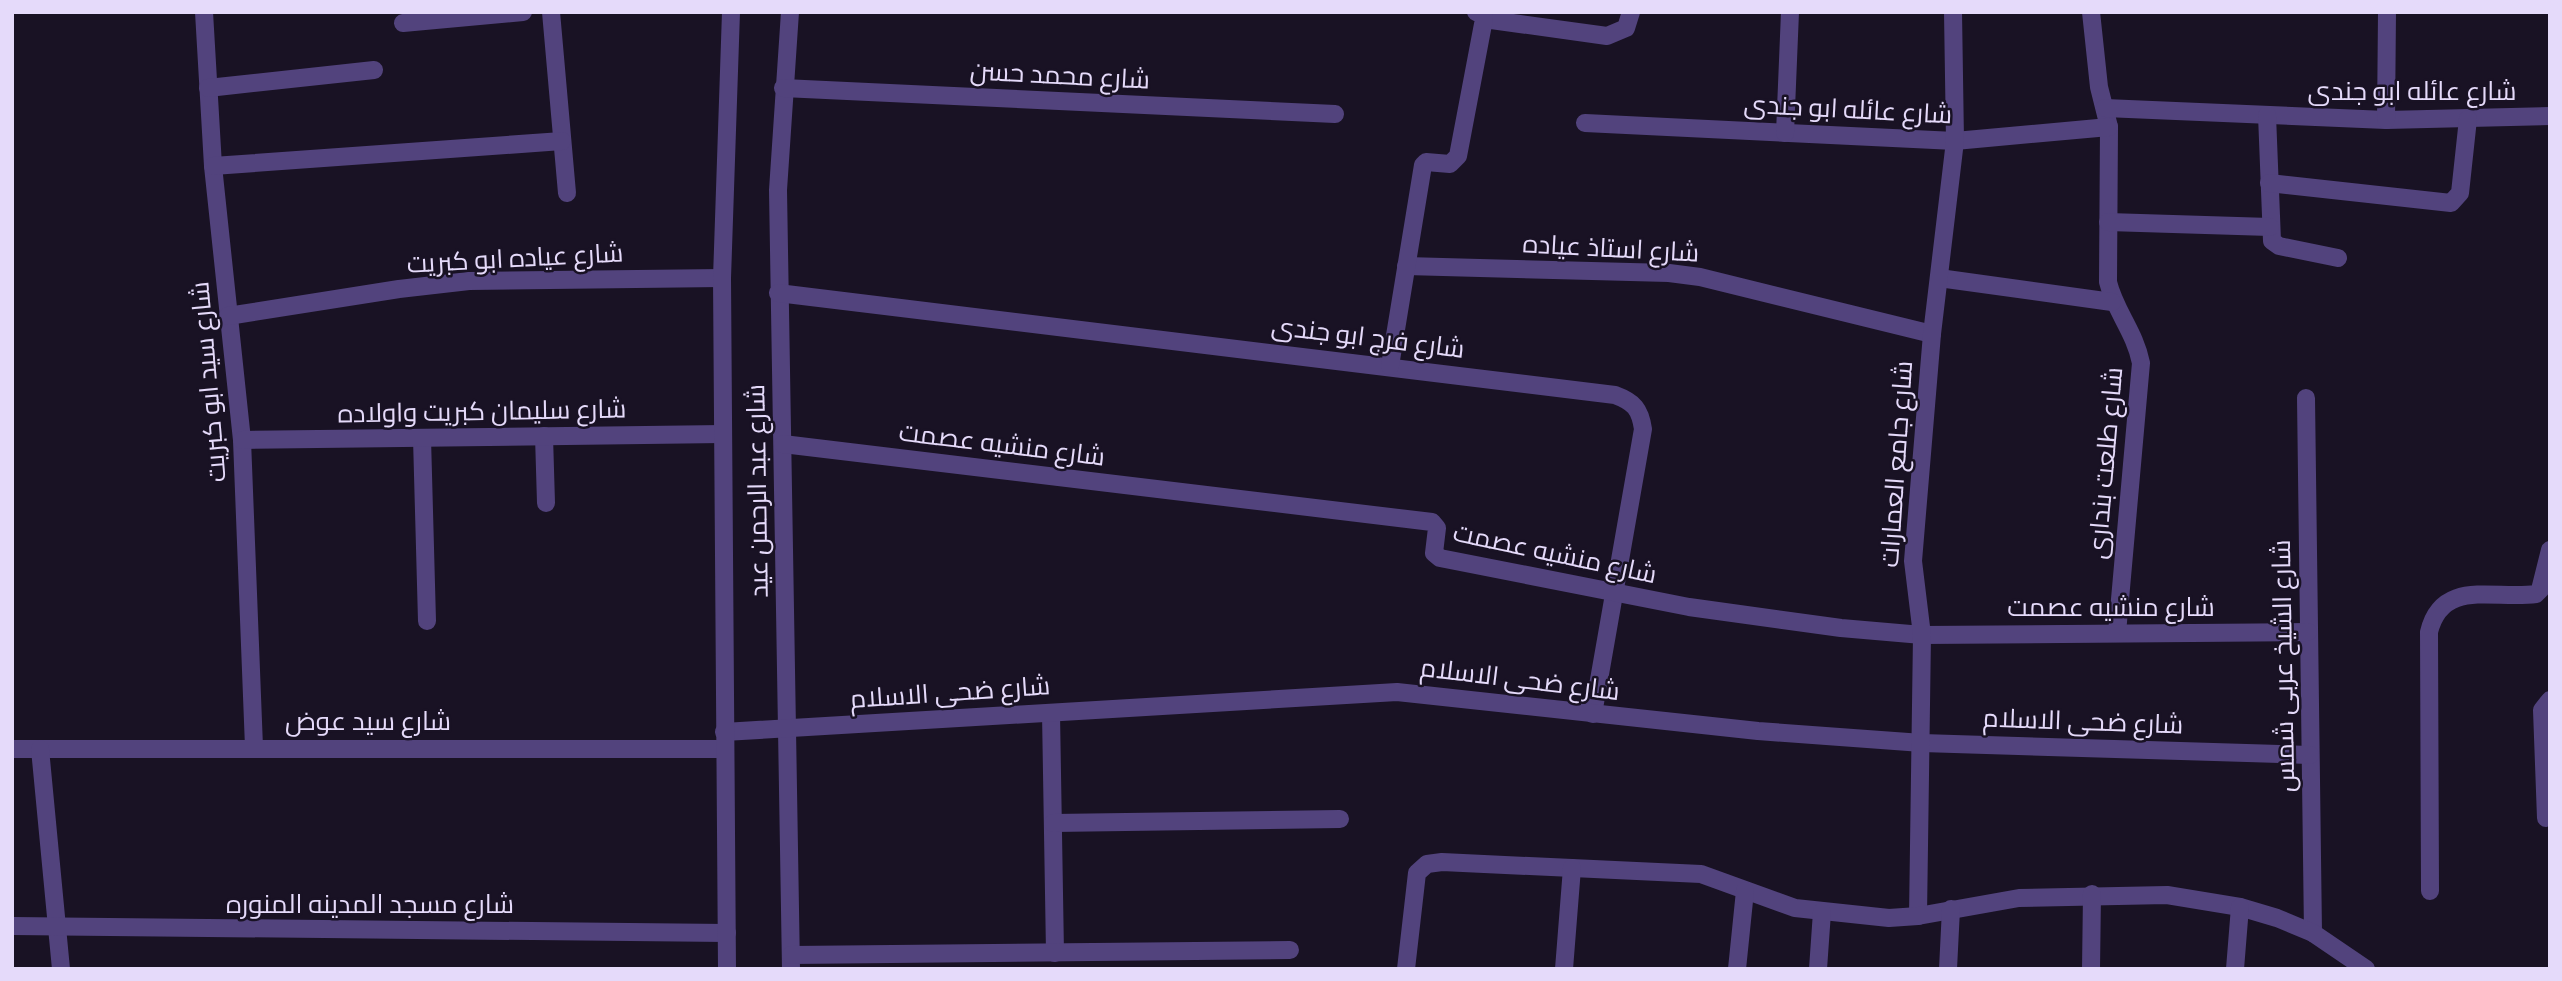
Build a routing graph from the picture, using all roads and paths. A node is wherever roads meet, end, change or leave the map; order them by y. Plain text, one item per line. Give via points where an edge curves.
1 (204, 12) edge
2 (523, 12) edge
3 (551, 12) edge
4 (731, 12) edge
5 (790, 12) edge
6 (1631, 12) edge
7 (1790, 12) edge
8 (1953, 12) edge
9 (2091, 12) edge
10 (2386, 12) edge
11 (1480, 16) edge
12 (402, 23) dead end
13 (374, 70) dead end
14 (208, 88) junction
15 (783, 88) junction
16 (2105, 108) junction
17 (1335, 114) dead end
18 (2267, 115) junction
19 (2550, 116) edge
20 (2468, 119) junction
21 (2386, 120) junction
22 (1585, 123) dead end
23 (2109, 127) junction
24 (1785, 133) junction
25 (562, 141) junction
26 (1955, 142) junction
27 (213, 166) junction
28 (2269, 183) junction
29 (567, 194) dead end
30 (2108, 222) junction
31 (2270, 227) junction
32 (2338, 258) dead end
33 (1406, 266) junction
34 (722, 278) junction
35 (1939, 278) junction
36 (778, 293) junction
37 (2112, 302) junction
38 (228, 316) junction
39 (1932, 334) junction
40 (1391, 366) junction
41 (2305, 398) dead end
42 (723, 434) junction
43 (544, 436) junction
44 (422, 438) junction
45 (242, 440) junction
46 (783, 444) junction
47 (546, 503) dead end
48 (2550, 550) edge
49 (1614, 593) junction
50 (427, 621) dead end
51 (2308, 632) junction
52 (2116, 633) junction
53 (1922, 635) junction
54 (2550, 700) edge
55 (1051, 713) junction
56 (1593, 715) junction
57 (787, 729) junction
58 (724, 741) junction
59 (1922, 743) junction
60 (254, 747) junction
61 (40, 749) junction
62 (12, 750) edge
63 (2310, 755) junction
64 (2546, 818) dead end
65 (1340, 819) dead end
66 (1053, 823) junction
67 (1572, 868) junction
68 (1745, 891) junction
69 (2430, 891) dead end
70 (2092, 894) junction
71 (2240, 907) junction
72 (1951, 909) junction
73 (1822, 912) junction
74 (1918, 916) junction
75 (12, 926) edge
76 (56, 928) junction
77 (727, 933) junction
78 (2312, 933) junction
79 (1290, 950) dead end
80 (1055, 953) junction
81 (791, 962) edge
82 (61, 969) edge
83 (727, 969) edge
84 (1406, 969) edge
85 (1564, 969) edge
86 (1737, 969) edge
87 (1818, 969) edge
88 (1948, 969) edge
89 (2091, 969) edge
90 (2235, 969) edge
91 (2366, 969) edge

1 - 14 street, شارع سيد ابو كبريت
2 - 12 street
3 - 25 street
4 - 34 street, شارع عبد الرحمن عيد
5 - 15 street, شارع عبد الرحمن عيد
6 - 11 street via 1626,27 1607,36
7 - 24 street
8 - 26 street, شارع جامع العمارات
9 - 16 street, شارع طلعت بندارى
10 - 21 street
11 - 33 street via 1458,156 1450,164 1423,165
13 - 14 street
14 - 27 street, شارع سيد ابو كبريت
15 - 17 street, شارع محمد حسن
15 - 36 street, شارع عبد الرحمن عيد
16 - 18 street, شارع عائله ابو جندى
16 - 23 street, شارع طلعت بندارى
18 - 21 street, شارع عائله ابو جندى
18 - 28 street
19 - 20 street, شارع عائله ابو جندى
20 - 21 street, شارع عائله ابو جندى
20 - 28 street via 2460,193 2451,203
22 - 24 street, شارع عائله ابو جندى
23 - 26 street, شارع عائله ابو جندى
23 - 30 street, شارع طلعت بندارى
24 - 26 street, شارع عائله ابو جندى
25 - 27 street
25 - 29 street
26 - 35 street, شارع جامع العمارات
27 - 38 street, شارع سيد ابو كبريت
28 - 31 street
30 - 31 street
30 - 37 street, شارع طلعت بندارى
31 - 32 street via 2276,246
33 - 39 street, شارع استاذ عياده via 1690,276
33 - 40 street
34 - 38 street, شارع عياده ابو كبريت via 470,281
34 - 42 street, شارع عبد الرحمن عيد
35 - 37 street
35 - 39 street, شارع جامع العمارات
36 - 40 street, شارع فرج ابو جندى
36 - 46 street, شارع عبد الرحمن عيد
37 - 52 street, شارع طلعت بندارى via 2137,341 2141,363
38 - 45 street, شارع سيد ابو كبريت
39 - 53 street, شارع جامع العمارات via 1913,561
40 - 49 street, شارع فرج ابو جندى via 1631,400 1641,413 1643,429
41 - 51 street, شارع الشيخ عربى شمس
42 - 43 street, شارع سليمان كبريت واولاده
42 - 58 street, شارع عبد الرحمن عيد
43 - 44 street, شارع سليمان كبريت واولاده
43 - 47 street
44 - 45 street, شارع سليمان كبريت واولاده
44 - 50 street
45 - 60 street, شارع سيد ابو كبريت
46 - 49 street, شارع منشيه عصمت via 1432,522 1437,528 1434,553 1440,558
46 - 57 street, شارع عبد الرحمن عيد
48 - 69 street via 2536,594 2457,596 2443,603 2433,616 2429,632
49 - 53 street, شارع منشيه عصمت via 1765,619
49 - 56 street, شارع فرج ابو جندى
51 - 52 street, شارع منشيه عصمت
51 - 63 street, شارع الشيخ عربى شمس
52 - 53 street, شارع منشيه عصمت
53 - 59 street, شارع جامع العمارات
54 - 64 street via 2542,710
55 - 56 street, شارع ضحى الاسلام via 1398,692
55 - 57 street, شارع ضحى الاسلام
55 - 66 street
56 - 59 street, شارع ضحى الاسلام
57 - 58 street, شارع ضحى الاسلام
57 - 81 street, شارع عبد الرحمن عيد
58 - 60 street, شارع سيد عوض
58 - 77 street, شارع عبد الرحمن عيد
59 - 63 street, شارع ضحى الاسلام
59 - 74 street, شارع جامع العمارات
60 - 61 street, شارع سيد عوض
61 - 62 street, شارع سيد عوض
61 - 76 street
63 - 78 street, شارع الشيخ عربى شمس
65 - 66 street
66 - 80 street
67 - 68 street via 1701,874
67 - 84 street via 1427,864 1416,873
67 - 85 street
68 - 73 street
68 - 86 street
70 - 71 street via 2167,895
70 - 72 street via 2019,898
70 - 89 street
71 - 78 street
71 - 90 street
72 - 74 street
72 - 88 street
73 - 74 street
73 - 87 street
75 - 76 street, شارع مسجد المدينه المنوره
76 - 77 street, شارع مسجد المدينه المنوره
76 - 82 street
77 - 83 street, شارع عبد الرحمن عيد
78 - 91 street
79 - 80 street
80 - 81 street

